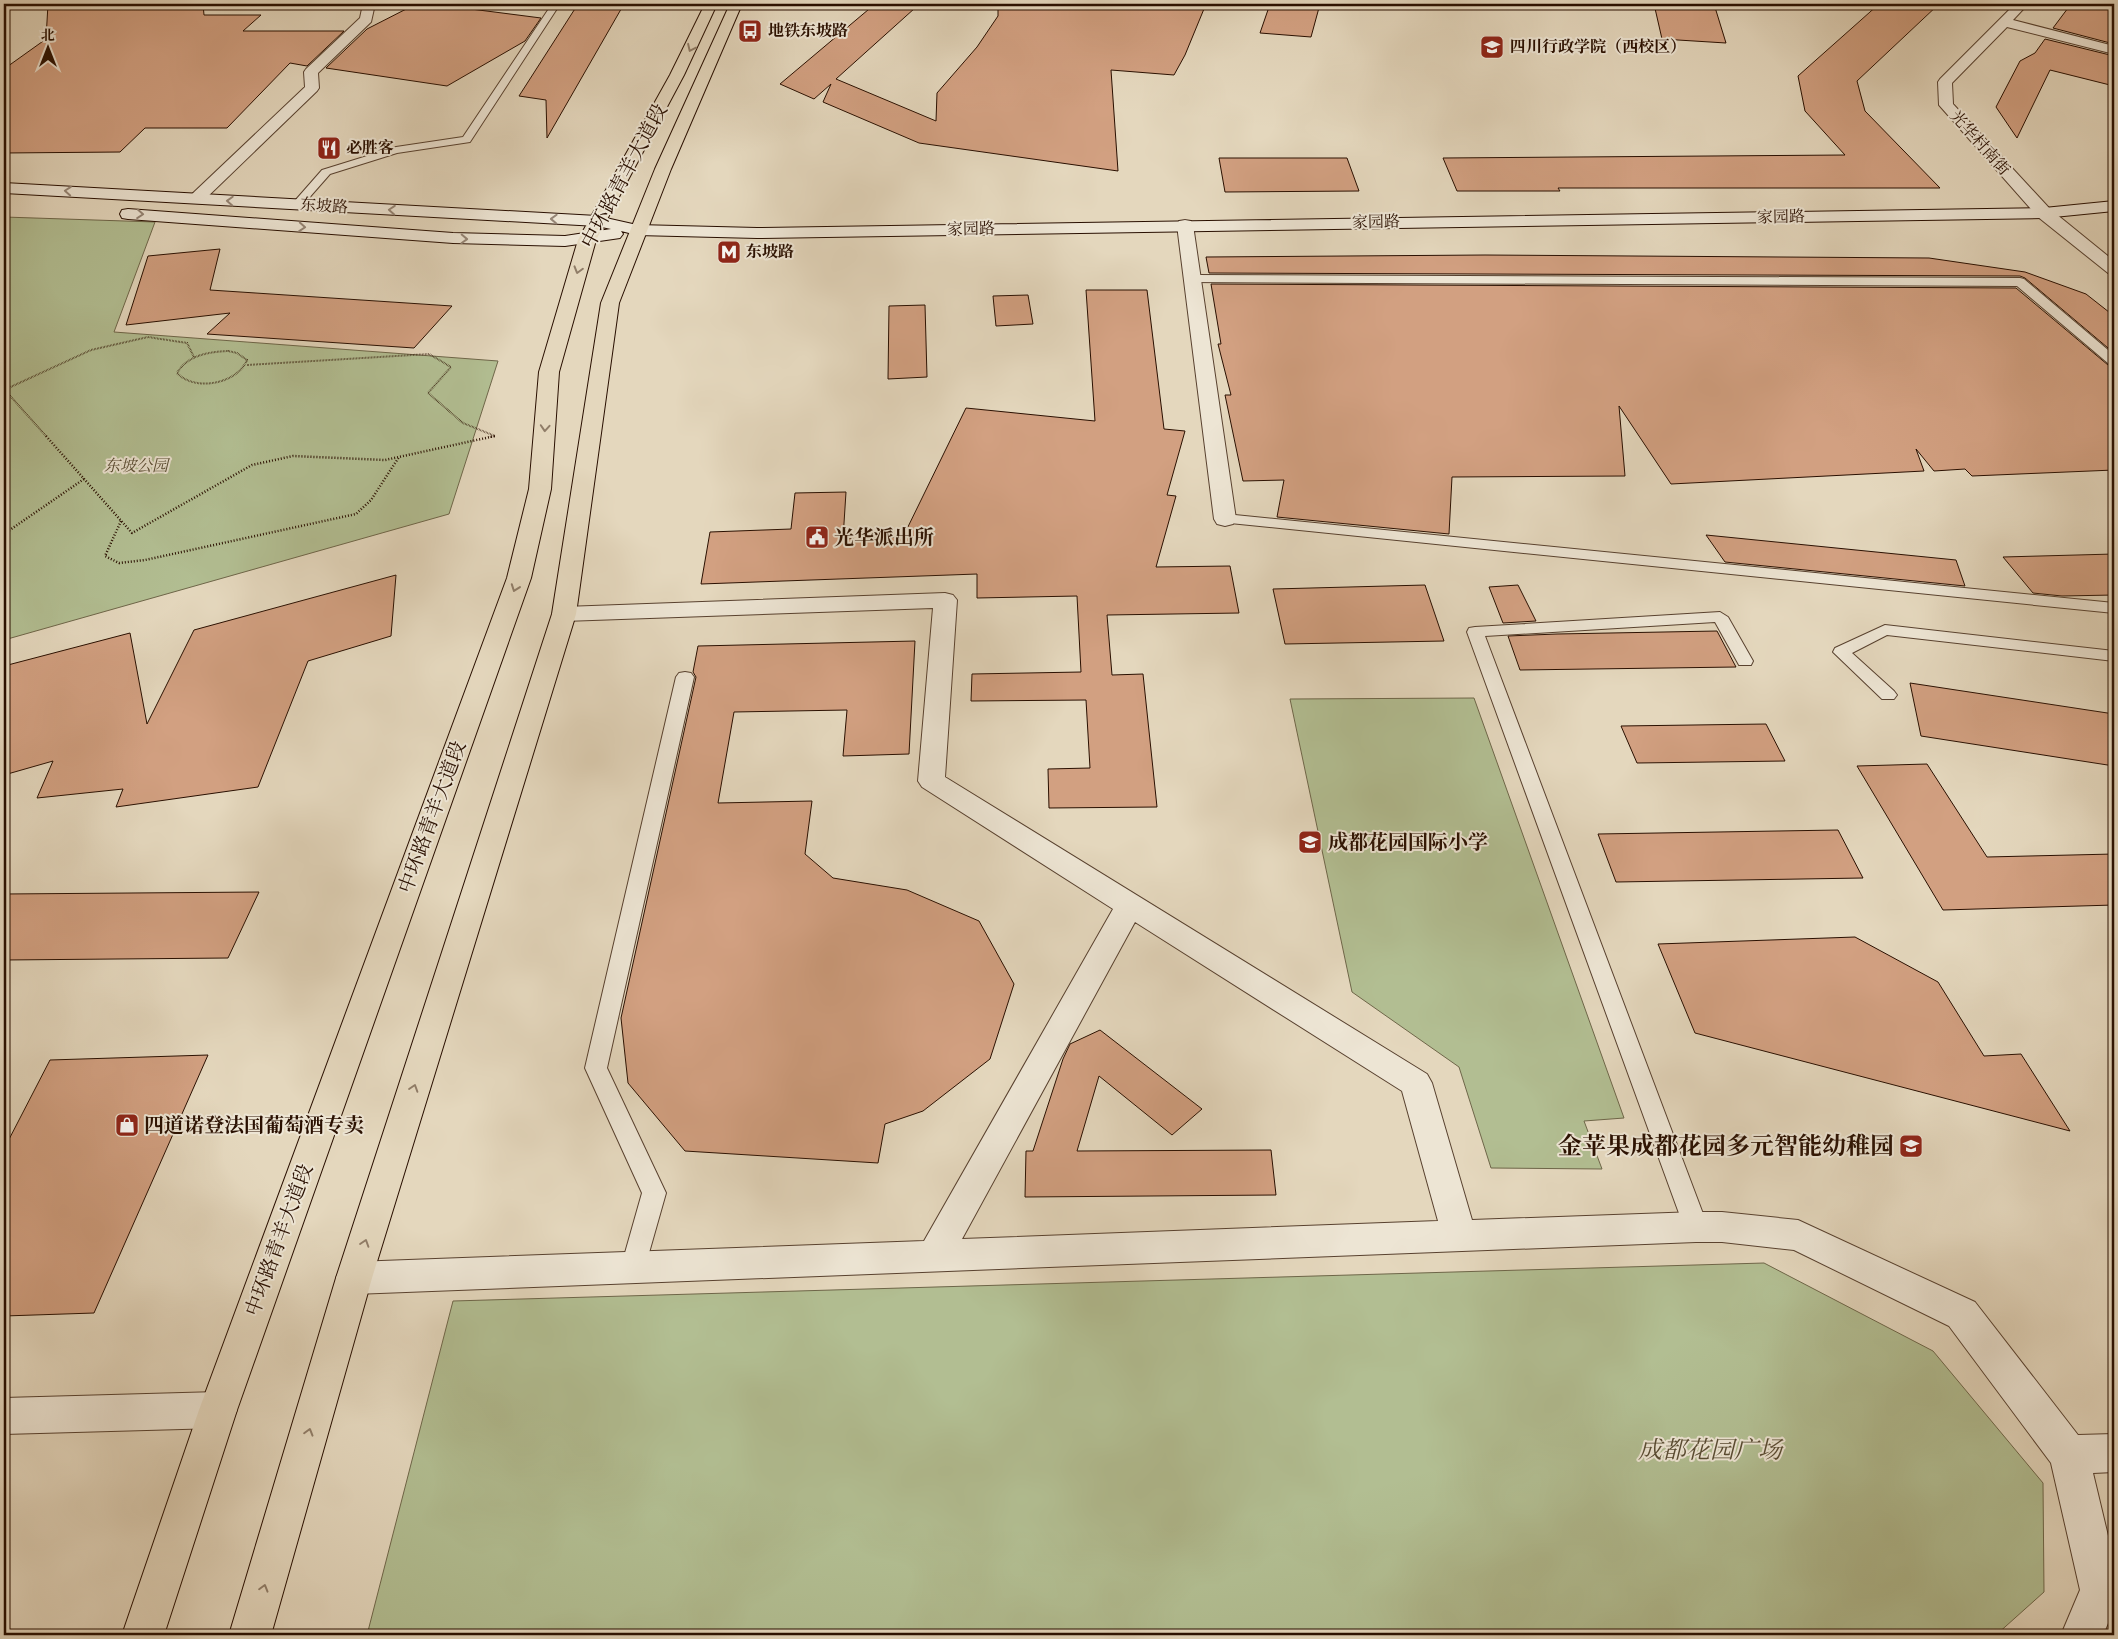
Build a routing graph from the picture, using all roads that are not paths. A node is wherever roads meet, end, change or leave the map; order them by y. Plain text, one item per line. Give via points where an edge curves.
1 (369, 4) edge
2 (556, 4) edge
3 (712, 4) edge
4 (736, 4) edge
5 (2022, 4) edge
6 (2004, 22) junction
7 (2114, 50) edge
8 (4, 188) edge
9 (196, 199) junction
10 (297, 204) junction
11 (2114, 206) edge
12 (109, 212) dead end
13 (2044, 213) junction
14 (1185, 225) junction
15 (592, 230) junction
16 (637, 230) junction
17 (2114, 269) edge
18 (1192, 279) junction
19 (2114, 361) edge
20 (1225, 519) joint
21 (2114, 608) edge
22 (564, 614) junction
23 (2114, 656) edge
24 (1745, 661) dead end
25 (685, 677) dead end
26 (1888, 695) dead end
27 (1130, 905) junction
28 (1696, 1227) junction
29 (1460, 1236) junction
30 (934, 1256) junction
31 (633, 1267) junction
32 (354, 1278) junction
33 (218, 1410) junction
34 (4, 1416) edge
35 (2114, 1454) edge
36 (2069, 1455) junction
37 (142, 1635) edge
38 (250, 1635) edge
39 (2082, 1635) edge

1 - 9 street via 366,19 312,72 312,88
2 - 10 lane via 466,140 396,150 326,172
3 -> 15 main road, 中环路青羊大道段 via 677,76
4 - 16 main road, 中环路青羊大道段
5 - 6 street, 光华村南街
6 - 7 street
6 - 13 street, 光华村南街 via 1945,82 1946,106
9 -> 8 street, 东坡路
10 -> 9 street, 东坡路
15 -> 10 street, 东坡路
11 - 13 street, 家园路
12 -> 15 street, 东坡路 via 453,238 565,242
13 - 14 street, 家园路
13 - 17 street, 光华村南街
14 - 16 street, 家园路 via 756,233
14 - 18 street
15 - 16 street, 东坡路
15 -> 33 main road, 中环路青羊大道段 via 548,372 540,489 519,578
16 - 22 main road, 中环路青羊大道段 via 610,303
18 - 19 lane via 2020,282
18 - 20 street
20 - 21 lane
22 - 27 street via 945,600 931,781
32 -> 22 main road, 中环路青羊大道段
23 - 26 lane via 1885,630 1841,652
24 - 28 lane via 1720,617 1475,632
25 - 31 lane via 596,1068 654,1193
27 - 29 street via 1416,1084
27 - 30 street
28 - 29 street
28 - 36 street via 1722,1226 1798,1234 1962,1314
29 - 30 street
30 - 31 street
31 - 32 street
38 -> 32 main road, 中环路青羊大道段
33 - 34 street
33 - 37 main road, 中环路青羊大道段
35 - 36 street
36 - 39 street via 2101,1591

